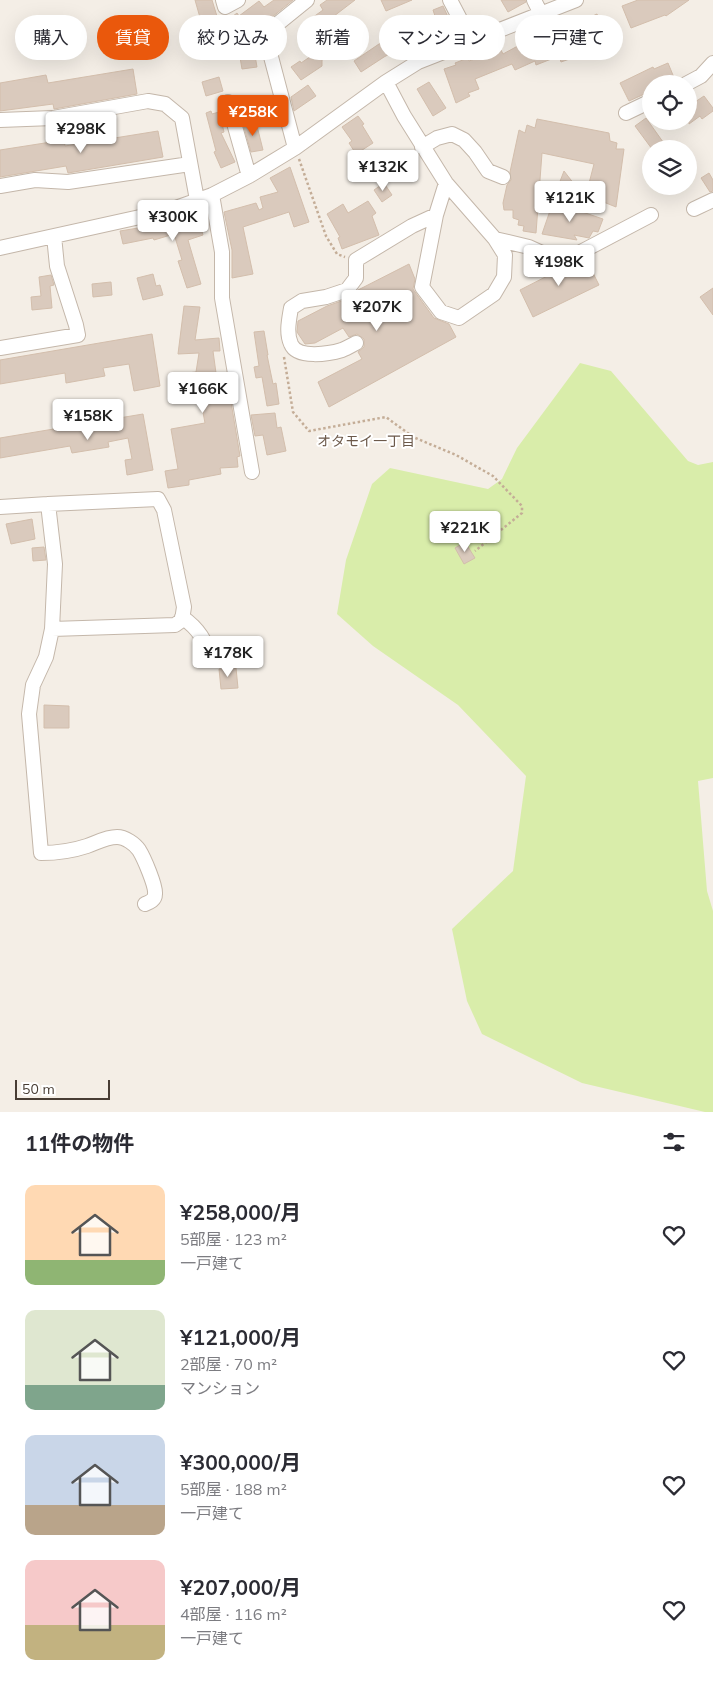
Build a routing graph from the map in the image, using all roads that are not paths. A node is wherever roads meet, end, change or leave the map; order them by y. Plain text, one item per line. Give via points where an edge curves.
1 (223, 0) edge
2 (238, 0) edge
3 (307, 0) edge
4 (450, 0) edge
5 (534, 0) edge
6 (576, 0) edge
7 (541, 14) junction
8 (458, 15) edge
9 (505, 27) edge
10 (423, 60) edge
11 (713, 63) edge
12 (697, 78) edge
13 (386, 82) junction
14 (228, 102) dead end
15 (642, 105) edge
16 (626, 113) dead end
17 (0, 120) edge
18 (422, 147) junction
19 (295, 148) junction
20 (190, 164) junction
21 (249, 176) junction
22 (502, 177) dead end
23 (446, 183) junction
24 (0, 186) edge
25 (212, 195) junction
26 (197, 200) junction
27 (713, 200) edge
28 (694, 209) dead end
29 (436, 215) junction
30 (652, 215) dead end
31 (54, 236) junction
32 (495, 239) junction
33 (0, 248) edge
34 (356, 343) dead end
35 (0, 348) edge
36 (252, 472) dead end
37 (48, 504) junction
38 (0, 507) edge
39 (182, 617) junction
40 (52, 629) junction
41 (212, 660) dead end
42 (145, 904) dead end

1 - 2 street via 225,7
3 - 19 street via 265,34
4 - 8 street
5 - 7 street
6 - 7 street
7 - 9 street
10 - 13 street
11 - 12 street
13 - 18 street
13 - 19 street
14 - 21 street
15 - 16 street
17 - 20 street via 52,118 148,101 165,104 182,118
18 - 22 street via 452,134 464,140 488,171
18 - 23 street
19 - 21 street
20 - 24 street via 68,182 35,180
20 - 26 street
21 - 25 street
23 - 29 street
23 - 32 street
25 - 26 street
25 - 36 street via 222,252 222,298
26 - 31 street via 167,211
27 - 28 street
29 - 32 street via 422,287 441,312 459,318 494,294 504,276 505,255
29 - 34 street via 356,260 356,278 347,290 326,298 302,301 291,308 287,326 290,343 296,350 309,354 342,350
30 - 32 street via 577,254 551,257
31 - 33 street
31 - 35 street via 57,266 78,335
37 - 38 street
37 - 39 street via 158,499 164,510 184,607
37 - 40 street via 55,564
39 - 40 street via 175,625
39 - 41 street via 194,626
40 - 42 street via 46,657 33,686 29,714 41,853 63,852 118,837 131,842 140,850 155,887 156,896

